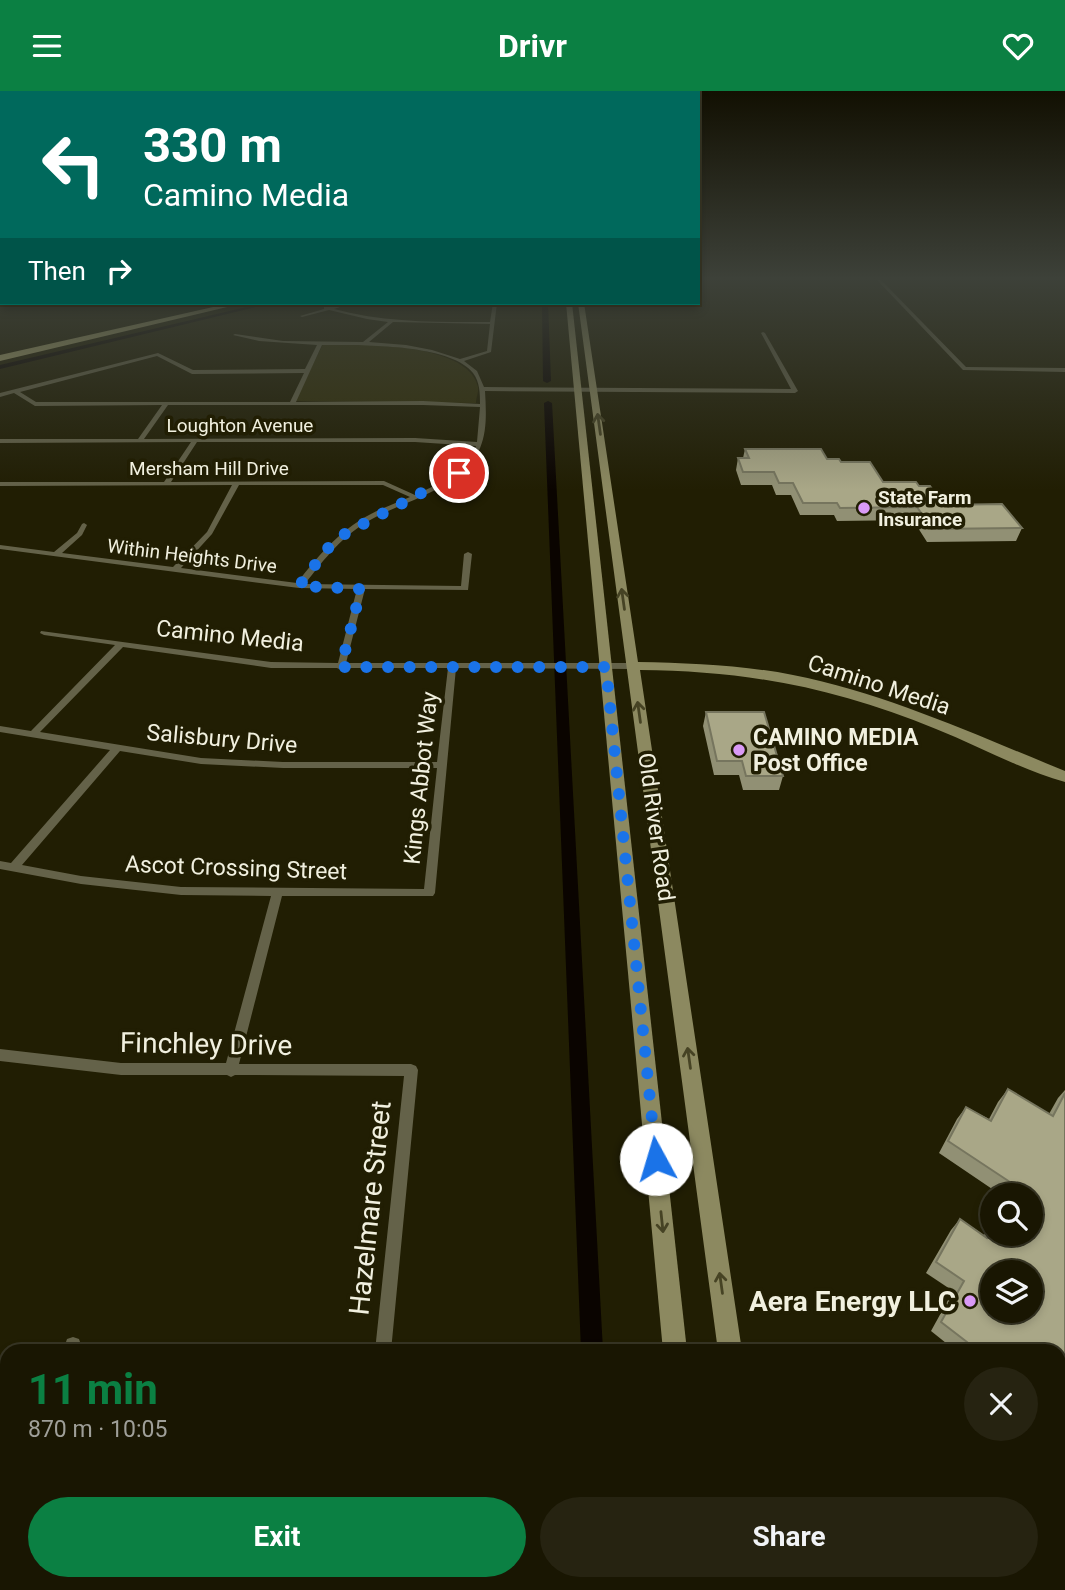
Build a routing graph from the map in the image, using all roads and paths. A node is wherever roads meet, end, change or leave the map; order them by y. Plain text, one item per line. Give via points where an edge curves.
1 (25, 350) edge
2 (30, 350) edge
3 (317, 350) edge
4 (424, 350) edge
5 (489, 350) edge
6 (574, 350) edge
7 (588, 350) edge
8 (772, 350) edge
9 (948, 350) edge
10 (0, 356) edge
11 (459, 361) junction
12 (1065, 370) edge
13 (307, 372) junction
14 (484, 390) junction
15 (15, 391) junction
16 (577, 391) junction
17 (594, 391) junction
18 (0, 395) edge
19 (166, 404) junction
20 (292, 404) junction
21 (484, 406) junction
22 (0, 441) edge
23 (139, 441) junction
24 (195, 441) junction
25 (480, 445) junction
26 (451, 478) junction
27 (0, 484) edge
28 (166, 484) junction
29 (236, 484) junction
30 (471, 484) dead end
31 (415, 497) junction
32 (83, 525) dead end
33 (1, 548) edge
34 (468, 554) dead end
35 (55, 555) junction
36 (175, 570) junction
37 (299, 586) junction
38 (361, 589) junction
39 (44, 633) dead end
40 (121, 645) junction
41 (452, 666) junction
42 (633, 666) junction
43 (341, 667) junction
44 (606, 667) junction
45 (0, 729) edge
46 (33, 734) junction
47 (117, 748) junction
48 (442, 765) junction
49 (1065, 777) edge
50 (0, 865) edge
51 (13, 867) junction
52 (429, 893) joint
53 (277, 894) junction
54 (0, 1055) edge
55 (411, 1070) joint
56 (232, 1071) junction
57 (384, 1344) edge
58 (674, 1344) edge
59 (729, 1344) edge

1 - 10 main road
2 - 10 main road
3 - 13 street
4 - 11 street
5 - 11 street
6 - 16 main road, Old River Road
7 - 17 main road, Old River Road
8 - 17 street via 795,391
9 - 12 street via 968,370
11 - 14 street via 478,375
13 - 15 street via 192,372 158,354
13 - 20 street
14 - 16 street
14 - 21 street
15 - 18 street
15 - 19 street via 35,404
16 - 17 street
16 - 44 main road, Old River Road
42 -> 17 main road, Old River Road
19 - 20 street
19 - 23 street
20 - 21 street
21 - 25 street
22 - 23 street, Loughton Avenue
23 - 24 street, Loughton Avenue
24 - 25 street, Loughton Avenue via 415,440
24 - 28 street
25 - 26 street via 474,458
26 - 30 street
26 - 31 street
27 - 28 street, Mersham Hill Drive
28 - 29 street, Mersham Hill Drive
29 - 31 street, Mersham Hill Drive via 384,483
29 - 36 street via 210,533
31 - 37 street via 346,533 327,549
32 - 35 street via 80,534
33 - 35 street, Within Heights Drive
34 - 38 street, Within Heights Drive via 465,588
35 - 36 street, Within Heights Drive
36 - 37 street, Within Heights Drive
37 - 38 street, Within Heights Drive
38 - 43 street
39 - 40 street, Camino Media
40 - 43 street, Camino Media via 271,665
40 - 46 street
41 - 43 street, Camino Media
41 - 44 street, Camino Media
41 - 48 street, Kings Abbot Way
42 - 44 street, Camino Media
42 - 49 main road, Camino Media via 727,669 817,684 907,712
59 -> 42 main road, Old River Road
44 -> 58 main road, Old River Road
45 - 46 street, Salisbury Drive
46 - 47 street, Salisbury Drive
47 - 48 street, Salisbury Drive via 242,764
47 - 51 street
48 - 52 street, Kings Abbot Way
50 - 51 street, Ascot Crossing Street
51 - 53 street, Ascot Crossing Street via 136,887
52 - 53 street, Ascot Crossing Street
53 - 56 street
54 - 56 street, Finchley Drive via 121,1069
55 - 56 street, Finchley Drive
55 - 57 street, Hazelmare Street

